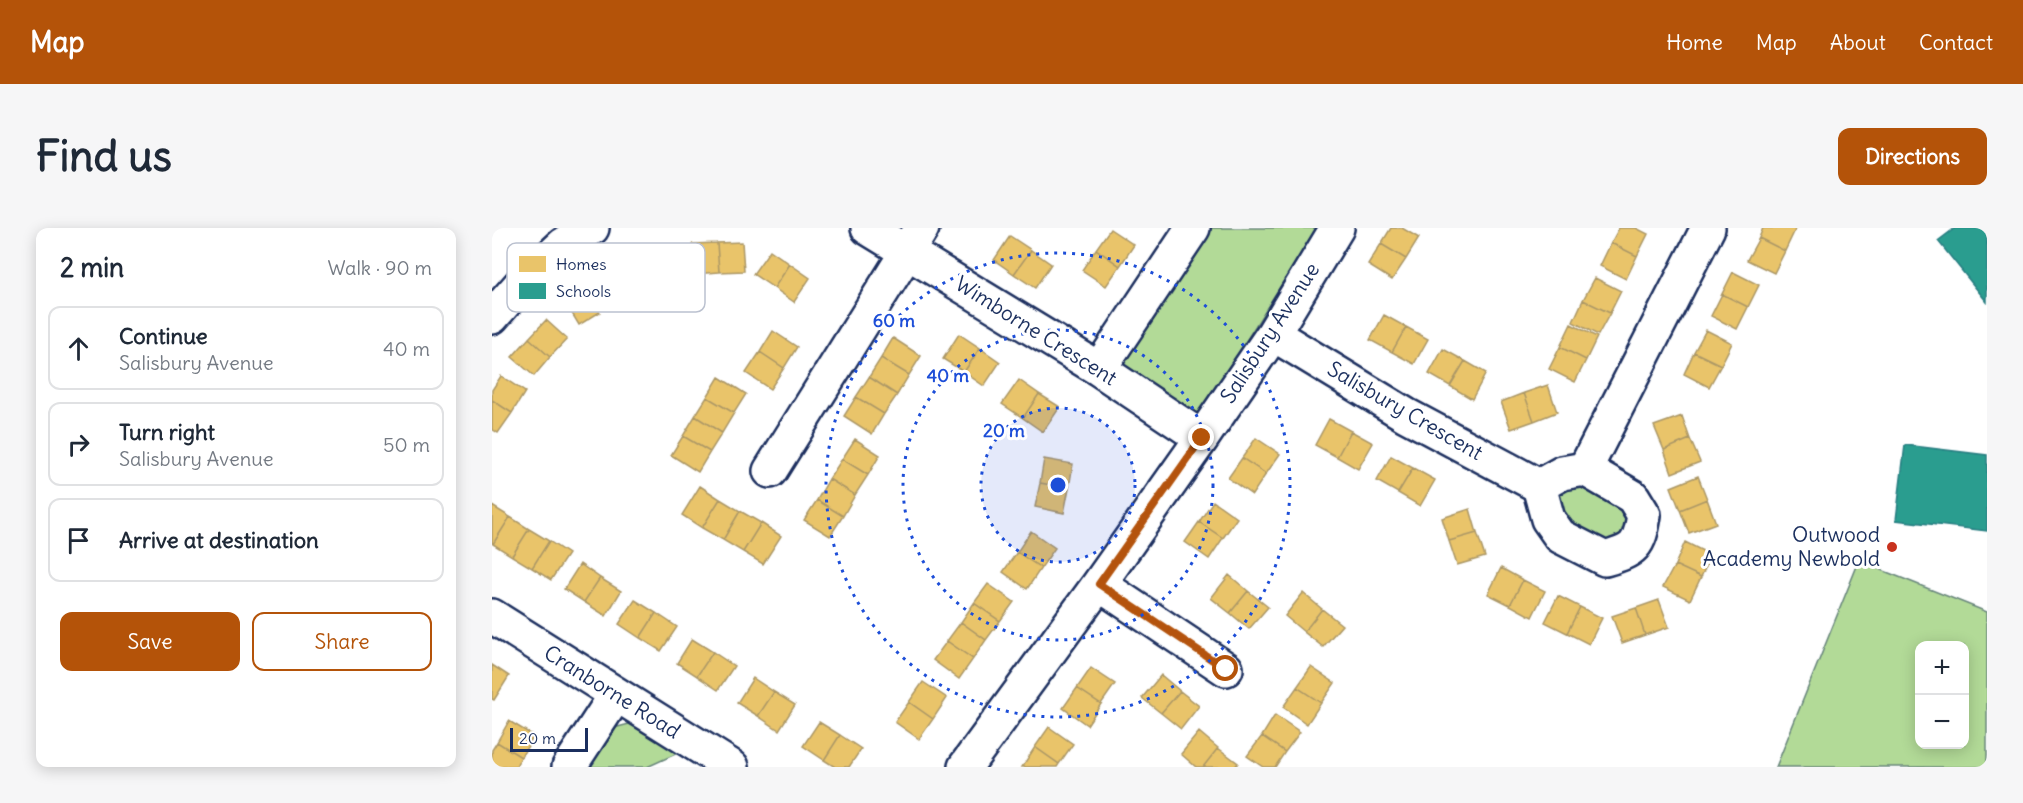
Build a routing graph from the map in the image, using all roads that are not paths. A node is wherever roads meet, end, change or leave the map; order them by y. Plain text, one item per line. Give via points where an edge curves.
1 (592, 228) edge
2 (868, 228) edge
3 (1193, 228) edge
4 (1337, 228) edge
5 (1708, 228) edge
6 (915, 239) edge
7 (565, 243) edge
8 (507, 300) edge
9 (492, 317) edge
10 (1273, 334) junction
11 (1099, 369) junction
12 (1202, 438) junction
13 (1585, 469) junction
14 (770, 471) dead end
15 (1539, 486) junction
16 (1099, 584) junction
17 (492, 616) edge
18 (1226, 669) dead end
19 (616, 695) junction
20 (569, 767) edge
21 (732, 767) edge
22 (965, 767) edge

1 - 7 street
2 - 6 street, Wimborne Crescent
3 - 11 street
4 - 10 street, Salisbury Avenue
5 - 13 street
6 - 11 street, Wimborne Crescent
6 - 14 street
8 - 9 street
10 - 12 street, Salisbury Avenue
10 - 15 street, Salisbury Crescent via 1406,415
11 - 12 street, Wimborne Crescent
12 - 16 street, Salisbury Avenue
13 - 15 street via 1562,473
13 - 15 street via 1633,498 1644,515 1641,538 1628,552 1605,559 1560,536 1548,519
16 - 18 street
16 - 22 street, Salisbury Avenue
17 - 19 street, Cranborne Road
19 - 20 street
19 - 21 street, Cranborne Road

